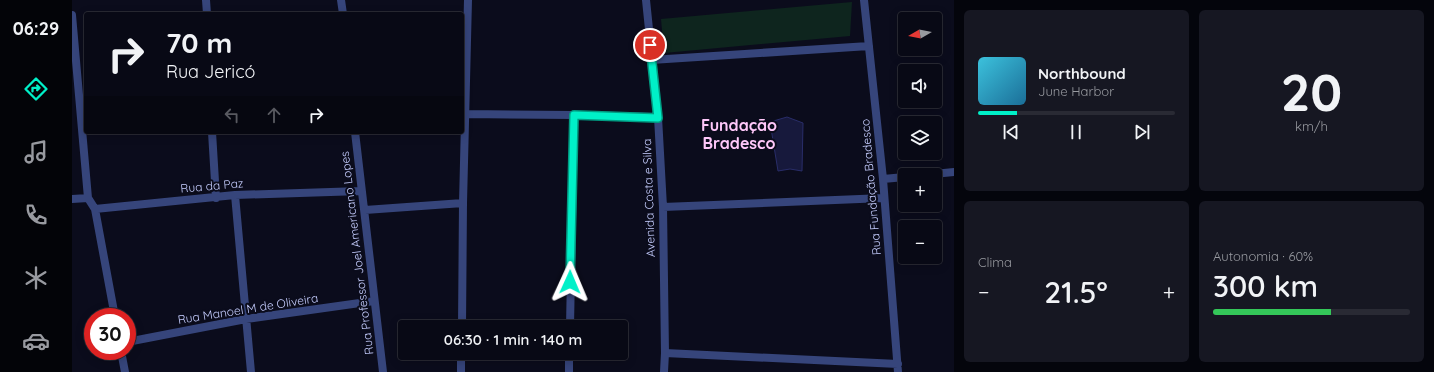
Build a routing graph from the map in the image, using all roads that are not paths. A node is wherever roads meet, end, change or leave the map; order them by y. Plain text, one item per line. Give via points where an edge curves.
1 (206, 0) edge
2 (341, 0) edge
3 (468, 0) edge
4 (646, 0) edge
5 (864, 0) edge
6 (207, 12) edge
7 (343, 12) edge
8 (72, 15) edge
9 (869, 46) junction
10 (651, 60) junction
11 (466, 114) junction
12 (574, 115) junction
13 (658, 118) junction
14 (212, 134) edge
15 (355, 134) edge
16 (954, 172) edge
17 (942, 173) edge
18 (898, 178) edge
19 (883, 179) junction
20 (361, 191) junction
21 (235, 196) junction
22 (88, 198) junction
23 (216, 198) junction
24 (884, 198) junction
25 (72, 199) edge
26 (462, 204) junction
27 (663, 207) junction
28 (95, 209) junction
29 (364, 210) junction
30 (374, 301) junction
31 (113, 308) edge
32 (246, 319) junction
33 (462, 320) edge
34 (570, 320) edge
35 (136, 340) edge
36 (665, 353) junction
37 (123, 360) edge
38 (461, 360) edge
39 (569, 360) edge
40 (898, 368) edge
41 (125, 372) edge
42 (251, 372) edge
43 (383, 372) edge
44 (461, 372) edge
45 (569, 372) edge
46 (664, 372) edge

1 - 6 street
2 - 7 street
3 - 11 street
4 - 10 street, Avenida Costa e Silva
5 - 9 street, Rua Fundação Bradesco
8 - 22 street
9 - 10 street
9 - 19 street, Rua Fundação Bradesco
10 - 13 street, Avenida Costa e Silva
11 - 12 street
11 - 26 street
12 - 13 street
12 - 34 street
13 - 27 street, Avenida Costa e Silva
14 - 23 street
15 - 20 street, Rua Professor Joel Americano Lopes
16 - 17 street
18 - 19 street
19 - 24 street, Rua Fundação Bradesco
20 - 21 street, Rua da Paz
20 - 29 street, Rua Professor Joel Americano Lopes
21 - 23 street, Rua da Paz
21 - 32 street
22 - 25 street
22 - 28 street
23 - 28 street, Rua da Paz
24 - 27 street
24 - 40 street, Rua Fundação Bradesco
26 - 29 street
26 - 33 street
27 - 36 street, Avenida Costa e Silva
28 - 31 street
29 - 30 street, Rua Professor Joel Americano Lopes
30 - 32 street, Rua Manoel M de Oliveira
30 - 43 street, Rua Professor Joel Americano Lopes
32 - 35 street, Rua Manoel M de Oliveira
32 - 42 street
36 - 40 street
36 - 46 street, Avenida Costa e Silva
37 - 41 street
38 - 44 street
39 - 45 street

